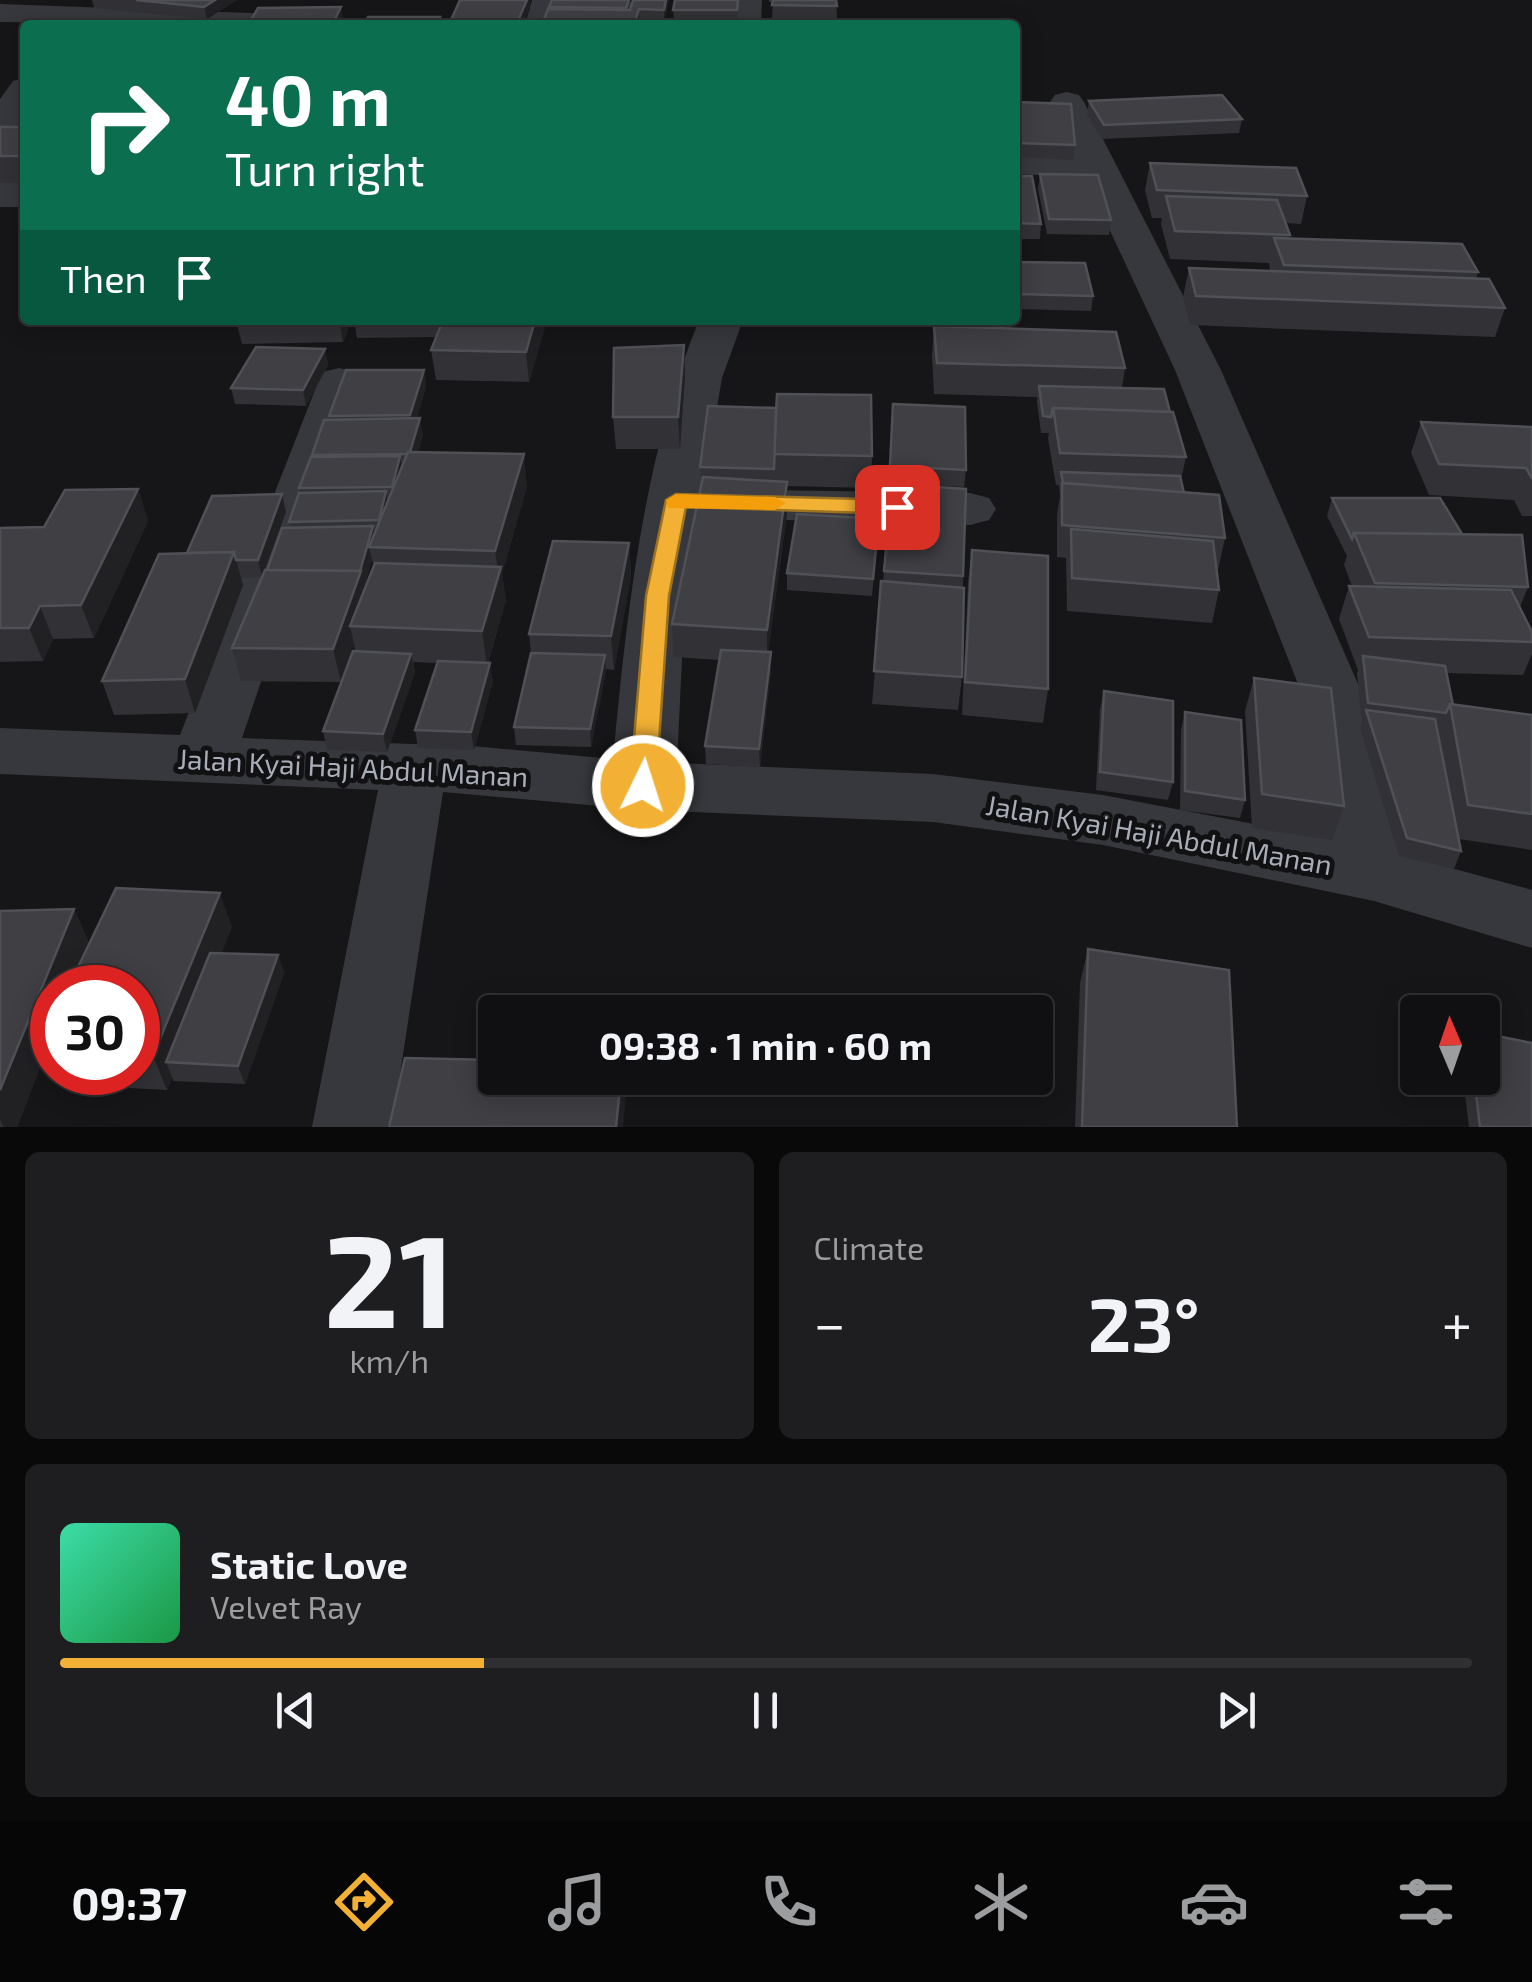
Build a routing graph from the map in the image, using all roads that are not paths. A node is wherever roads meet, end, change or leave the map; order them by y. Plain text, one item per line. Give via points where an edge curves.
1 (0, 13) edge
2 (78, 13) edge
3 (224, 20) edge
4 (20, 95) edge
5 (1068, 102) edge
6 (0, 124) edge
7 (1020, 163) edge
8 (1100, 166) junction
9 (719, 325) edge
10 (339, 382) edge
11 (676, 500) junction
12 (970, 509) edge
13 (0, 751) edge
14 (202, 762) junction
15 (414, 769) junction
16 (643, 786) junction
17 (1374, 874) junction
18 (1532, 919) edge
19 (352, 1127) edge

1 - 2 street
2 - 3 street
4 - 6 street
5 - 8 street
7 - 8 street
8 - 17 street via 1198,370 1328,684
9 - 11 street via 699,378
10 - 14 street
11 - 12 street
11 - 16 street via 658,596
13 - 14 street, Jalan Kyai Haji Abdul Manan
14 - 15 street, Jalan Kyai Haji Abdul Manan
15 - 16 street, Jalan Kyai Haji Abdul Manan
15 - 19 street
16 - 17 street, Jalan Kyai Haji Abdul Manan via 952,800 1103,820
17 - 18 street, Jalan Kyai Haji Abdul Manan

